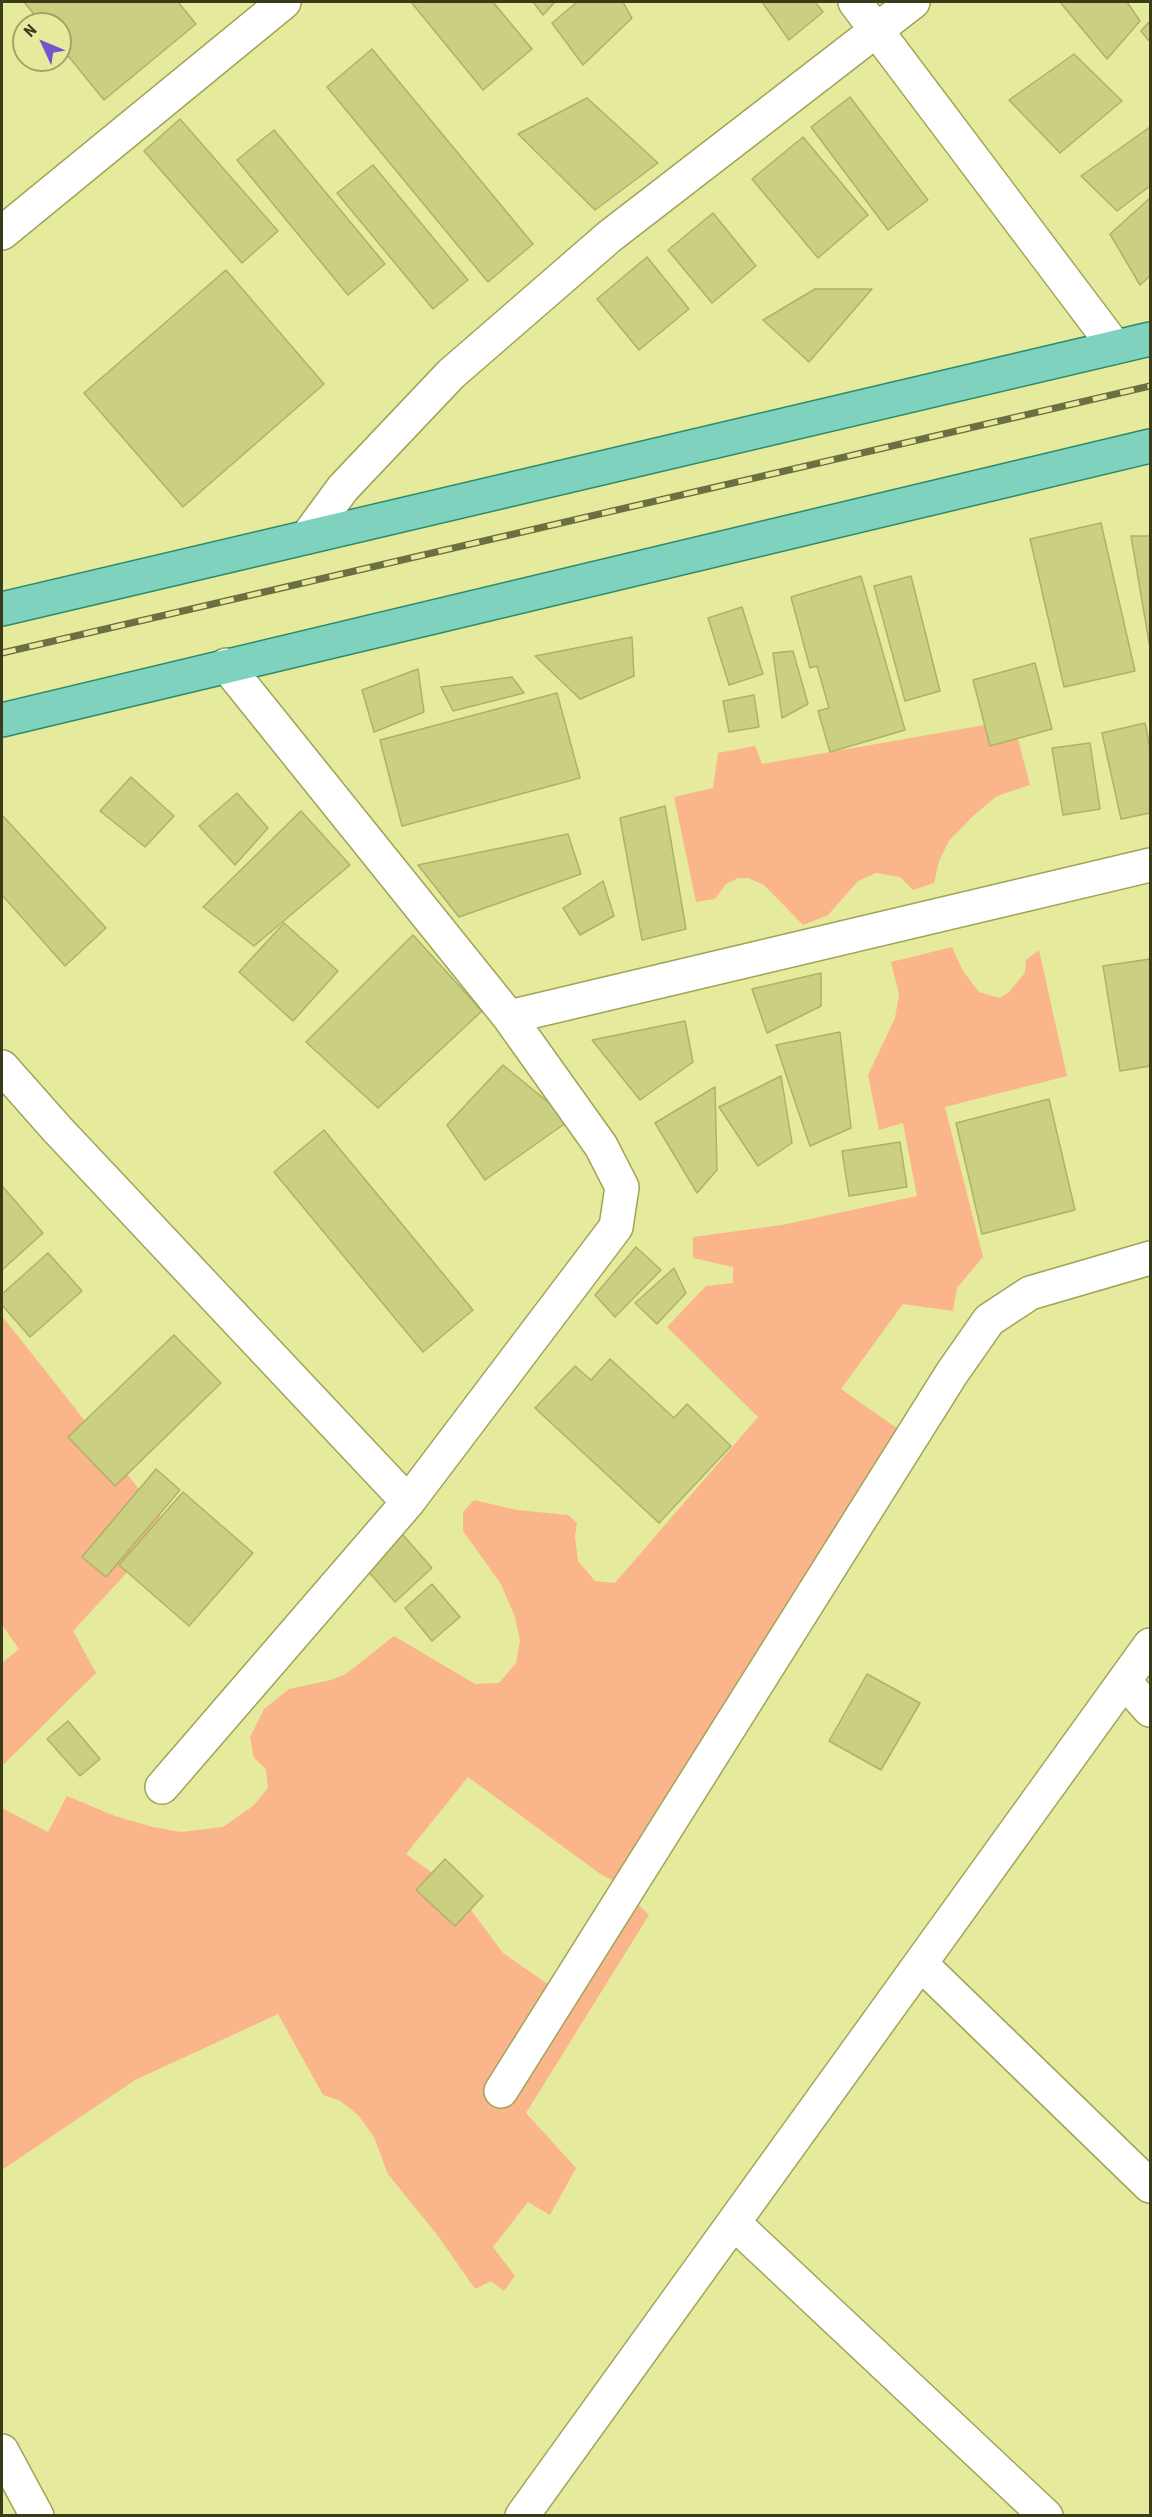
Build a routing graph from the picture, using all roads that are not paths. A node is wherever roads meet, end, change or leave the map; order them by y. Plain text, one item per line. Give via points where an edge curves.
1 (285, 2) edge
2 (855, 2) edge
3 (913, 2) edge
4 (877, 30) junction
5 (2, 233) edge
6 (1150, 339) edge
7 (1115, 347) junction
8 (1150, 446) edge
9 (308, 537) junction
10 (2, 609) edge
11 (226, 666) junction
12 (2, 720) edge
13 (1150, 865) edge
14 (509, 1017) junction
15 (2, 1067) edge
16 (1150, 1258) edge
17 (408, 1502) junction
18 (1150, 1645) edge
19 (1124, 1681) junction
20 (1150, 1710) edge
21 (162, 1787) dead end
22 (921, 1964) junction
23 (501, 2091) dead end
24 (1150, 2186) edge
25 (734, 2223) junction
26 (2, 2451) edge
27 (1041, 2514) edge
28 (37, 2516) edge
29 (522, 2516) edge

1 - 5 street
2 - 4 street
3 - 4 street
4 - 7 street
4 - 9 street via 610,236 450,374 343,488
6 - 7 main road
7 - 9 main road
8 - 11 main road
9 - 10 main road
11 - 12 main road
11 - 14 street
13 - 14 street
14 - 17 street via 601,1146 622,1187 616,1227
15 - 17 street
16 - 23 street via 1030,1293 989,1320
17 - 21 street
18 - 19 street
19 - 20 street
19 - 22 street
22 - 24 street
22 - 25 street
25 - 27 street
25 - 29 street
26 - 28 street

